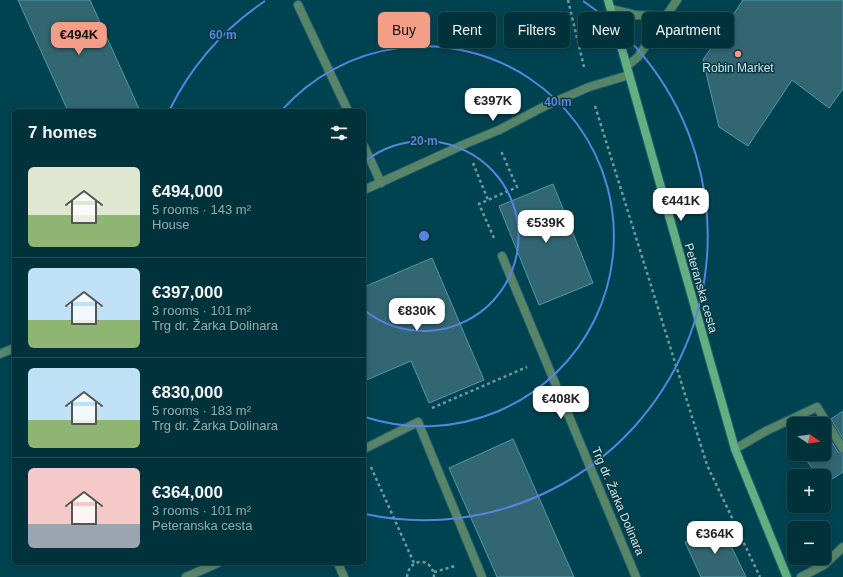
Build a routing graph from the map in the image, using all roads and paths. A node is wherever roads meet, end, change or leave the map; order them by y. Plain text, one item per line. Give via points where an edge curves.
1 (568, 0) edge
2 (608, 0) edge
3 (677, 0) edge
4 (298, 5) dead end
5 (611, 9) junction
6 (669, 12) edge
7 (642, 15) edge
8 (644, 48) edge
9 (627, 66) junction
10 (629, 75) junction
11 (589, 87) junction
12 (347, 109) edge
13 (493, 132) junction
14 (465, 144) junction
15 (366, 150) edge
16 (381, 182) junction
17 (366, 189) edge
18 (488, 200) junction
19 (502, 256) joint
20 (12, 349) edge
21 (0, 354) edge
22 (546, 359) junction
23 (418, 422) junction
24 (366, 448) edge
25 (735, 449) junction
26 (843, 449) edge
27 (370, 466) dead end
28 (843, 547) edge
29 (414, 563) junction
30 (213, 565) edge
31 (339, 565) edge
32 (186, 577) edge
33 (344, 577) edge
34 (407, 577) edge
35 (434, 577) edge
36 (482, 577) edge
37 (636, 577) edge
38 (760, 577) edge
39 (787, 577) edge
40 (801, 577) edge

1 - 11 path
2 - 5 main road, Peteranska cesta
3 - 6 street
4 - 12 street
5 - 7 street
5 - 9 main road, Peteranska cesta
8 - 9 street
9 - 10 main road, Peteranska cesta
10 - 11 street
10 - 25 main road, Peteranska cesta
11 - 13 street
11 - 38 path via 707,466
13 - 14 street
13 - 18 path via 517,187
14 - 16 street
14 - 18 path
15 - 16 street
16 - 17 street
18 - 19 path via 479,204
19 - 22 street, Trg dr. Žarka Dolinara
20 - 21 street
22 - 23 path via 429,409
22 - 37 street, Trg dr. Žarka Dolinara
23 - 24 street
23 - 36 street
25 - 26 street via 817,407
25 - 39 main road, Peteranska cesta
27 - 29 path
28 - 40 street via 824,565
29 - 34 path via 408,570
29 - 35 path via 430,565
30 - 32 street
31 - 33 street

